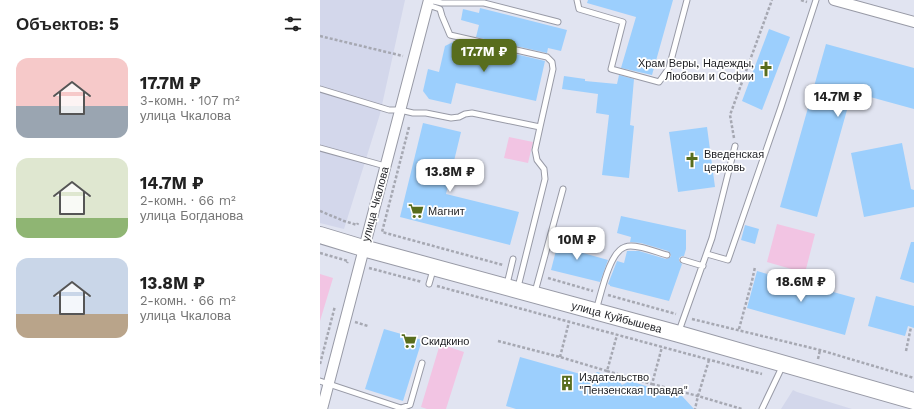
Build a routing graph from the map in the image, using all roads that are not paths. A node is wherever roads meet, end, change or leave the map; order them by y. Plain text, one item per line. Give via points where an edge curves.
1 (577, 0) edge
2 (687, 0) edge
3 (816, 0) edge
4 (834, 0) edge
5 (428, 2) edge
6 (558, 22) dead end
7 (914, 22) edge
8 (320, 89) edge
9 (400, 110) junction
10 (540, 126) junction
11 (736, 146) road end
12 (320, 148) edge
13 (385, 166) junction
14 (563, 189) dead end
15 (320, 234) edge
16 (363, 248) junction
17 (707, 254) junction
18 (667, 255) dead end
19 (513, 259) dead end
20 (683, 260) dead end
21 (703, 266) junction
22 (434, 267) junction
23 (429, 284) road end
24 (512, 289) junction
25 (535, 295) junction
26 (596, 312) junction
27 (679, 334) junction
28 (422, 363) dead end
29 (780, 371) junction
30 (324, 383) edge
31 (914, 401) edge
32 (322, 409) edge
33 (762, 409) edge

1 - 2 lane via 579,9 623,22 611,69 659,82 669,68
3 - 17 lane via 728,260
4 - 7 street
5 - 6 lane via 484,3
5 - 9 street, улица Чкалова
5 - 10 lane via 440,9 450,35 547,57 552,62 553,69
8 - 9 lane via 389,110
9 - 10 lane via 451,118 472,113
9 - 13 street, улица Чкалова
10 - 24 lane via 535,150 537,160 544,168 545,179
11 - 17 lane
12 - 13 lane
13 - 16 street, улица Чкалова
14 - 25 lane
15 - 16 main road, улица Куйбышева
16 - 22 main road, улица Куйбышева
16 - 30 street, улица Чкалова
17 - 21 lane
18 - 26 lane via 636,246 625,247 617,252 611,262
19 - 24 lane
20 - 21 lane
21 - 27 lane
22 - 23 lane
22 - 24 main road, улица Куйбышева
24 - 25 main road, улица Куйбышева
25 - 26 main road, улица Куйбышева
26 - 27 main road, улица Куйбышева
27 - 29 main road, улица Куйбышева
28 - 30 lane via 410,405 401,408
29 - 31 main road, улица Куйбышева
29 - 33 lane
30 - 32 street, улица Чкалова

